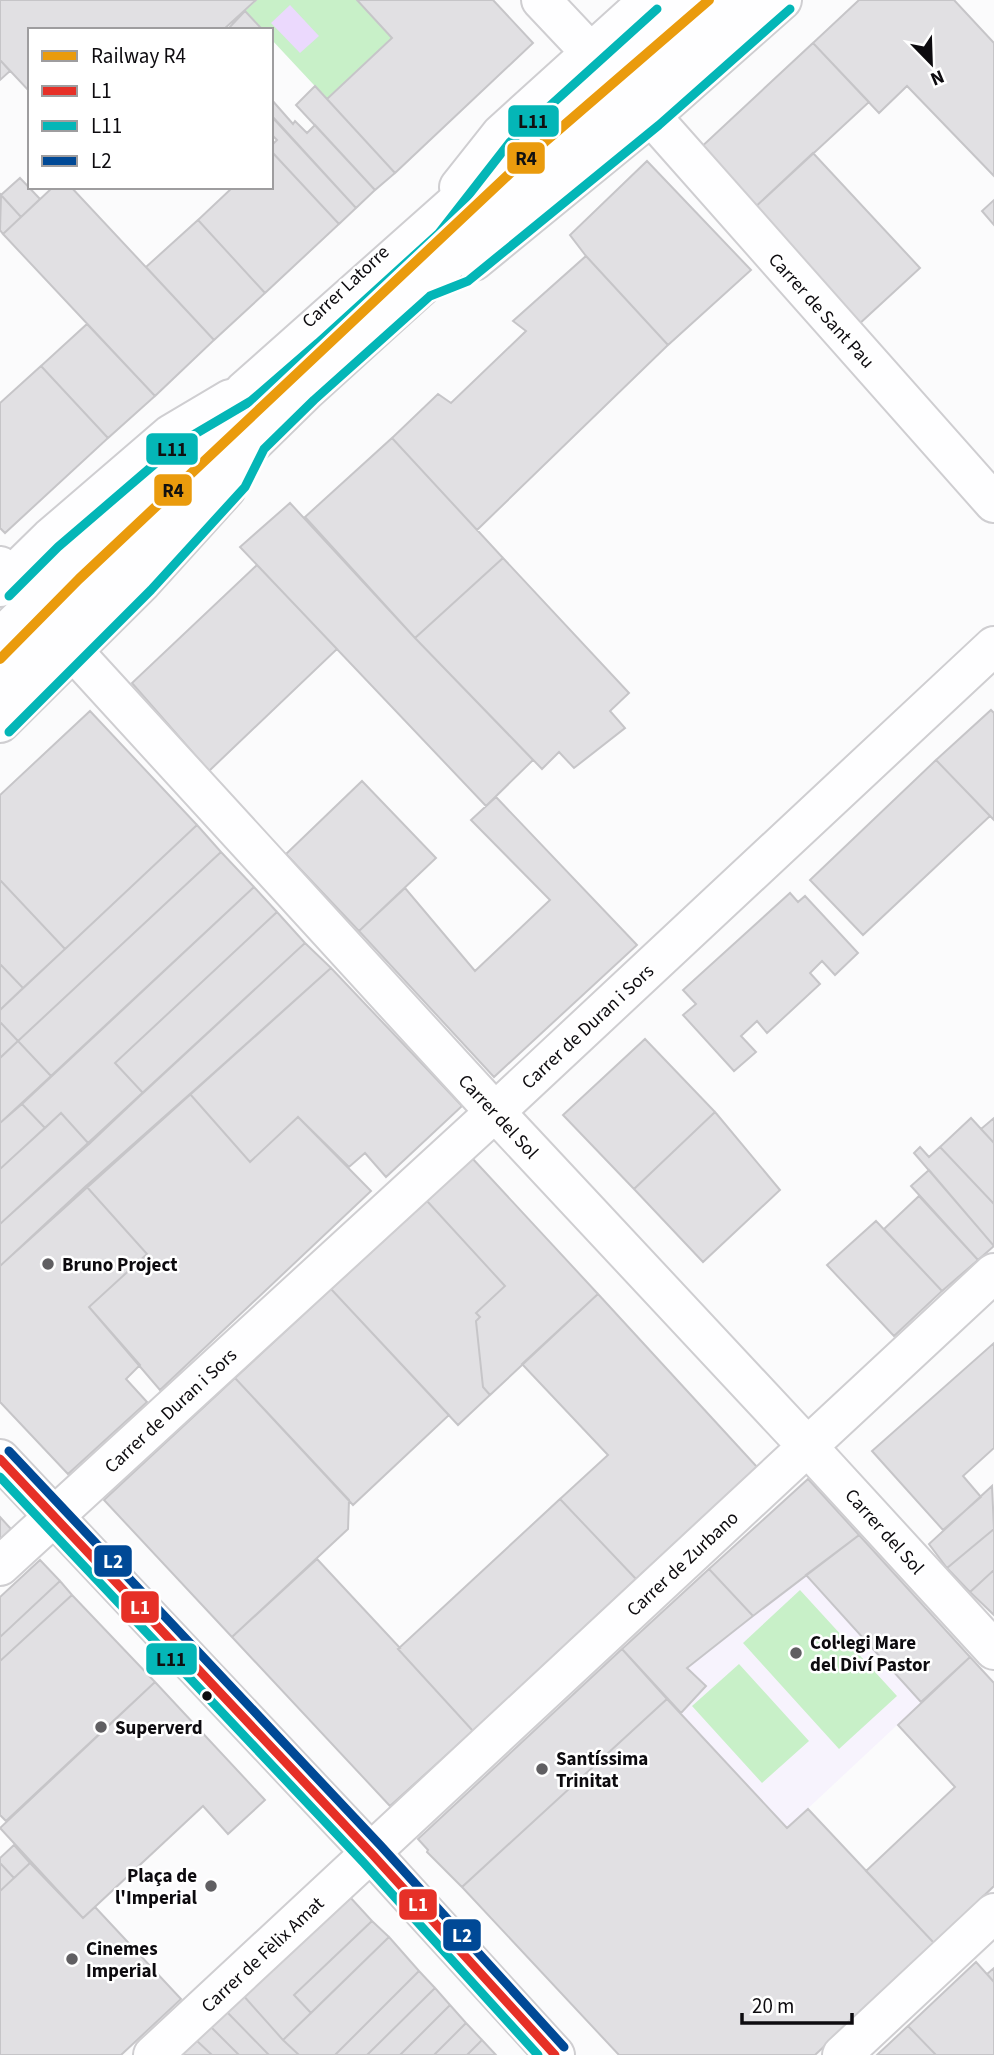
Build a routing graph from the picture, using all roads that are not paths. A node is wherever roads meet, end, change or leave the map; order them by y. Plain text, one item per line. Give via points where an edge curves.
1 (541, 0) edge
2 (649, 0) edge
3 (684, 0) edge
4 (743, 0) edge
5 (782, 0) edge
6 (591, 53) junction
7 (651, 116) junction
8 (477, 164) junction
9 (430, 225) junction
10 (460, 272) junction
11 (424, 285) junction
12 (228, 399) junction
13 (254, 442) junction
14 (235, 480) junction
15 (994, 503) edge
16 (28, 602) edge
17 (0, 638) edge
18 (994, 646) edge
19 (0, 683) edge
20 (0, 723) edge
21 (495, 1112) junction
22 (994, 1273) edge
23 (807, 1446) junction
24 (0, 1459) edge
25 (53, 1517) junction
26 (0, 1566) edge
27 (994, 1650) edge
28 (372, 1853) junction
29 (994, 1913) edge
30 (153, 2055) edge
31 (555, 2055) edge
32 (842, 2055) edge

1 - 6 street
2 - 6 street, Carrer Latorre
3 - 9 street
4 - 11 street
5 - 7 street
6 - 8 street, Carrer Latorre via 501,134
7 - 10 street
7 - 15 street, Carrer de Sant Pau
8 - 9 street, Carrer Latorre
8 - 12 street, Carrer Latorre
9 - 12 street
10 - 11 street
10 - 14 street
11 - 13 street
12 - 16 street via 120,521
13 - 14 street
13 - 16 street
14 - 16 street via 142,582
16 - 17 street
16 - 19 street
16 - 20 street
16 - 21 street, Carrer del Sol
18 - 21 street, Carrer de Duran i Sors
21 - 23 street, Carrer del Sol
21 - 25 street, Carrer de Duran i Sors
22 - 23 street, Carrer de Zurbano
23 - 27 street, Carrer del Sol
23 - 28 street, Carrer de Zurbano
24 - 25 street
25 - 26 street, Carrer de Duran i Sors
25 - 28 street
28 - 30 street, Carrer de Fèlix Amat
28 - 31 street
29 - 32 street

